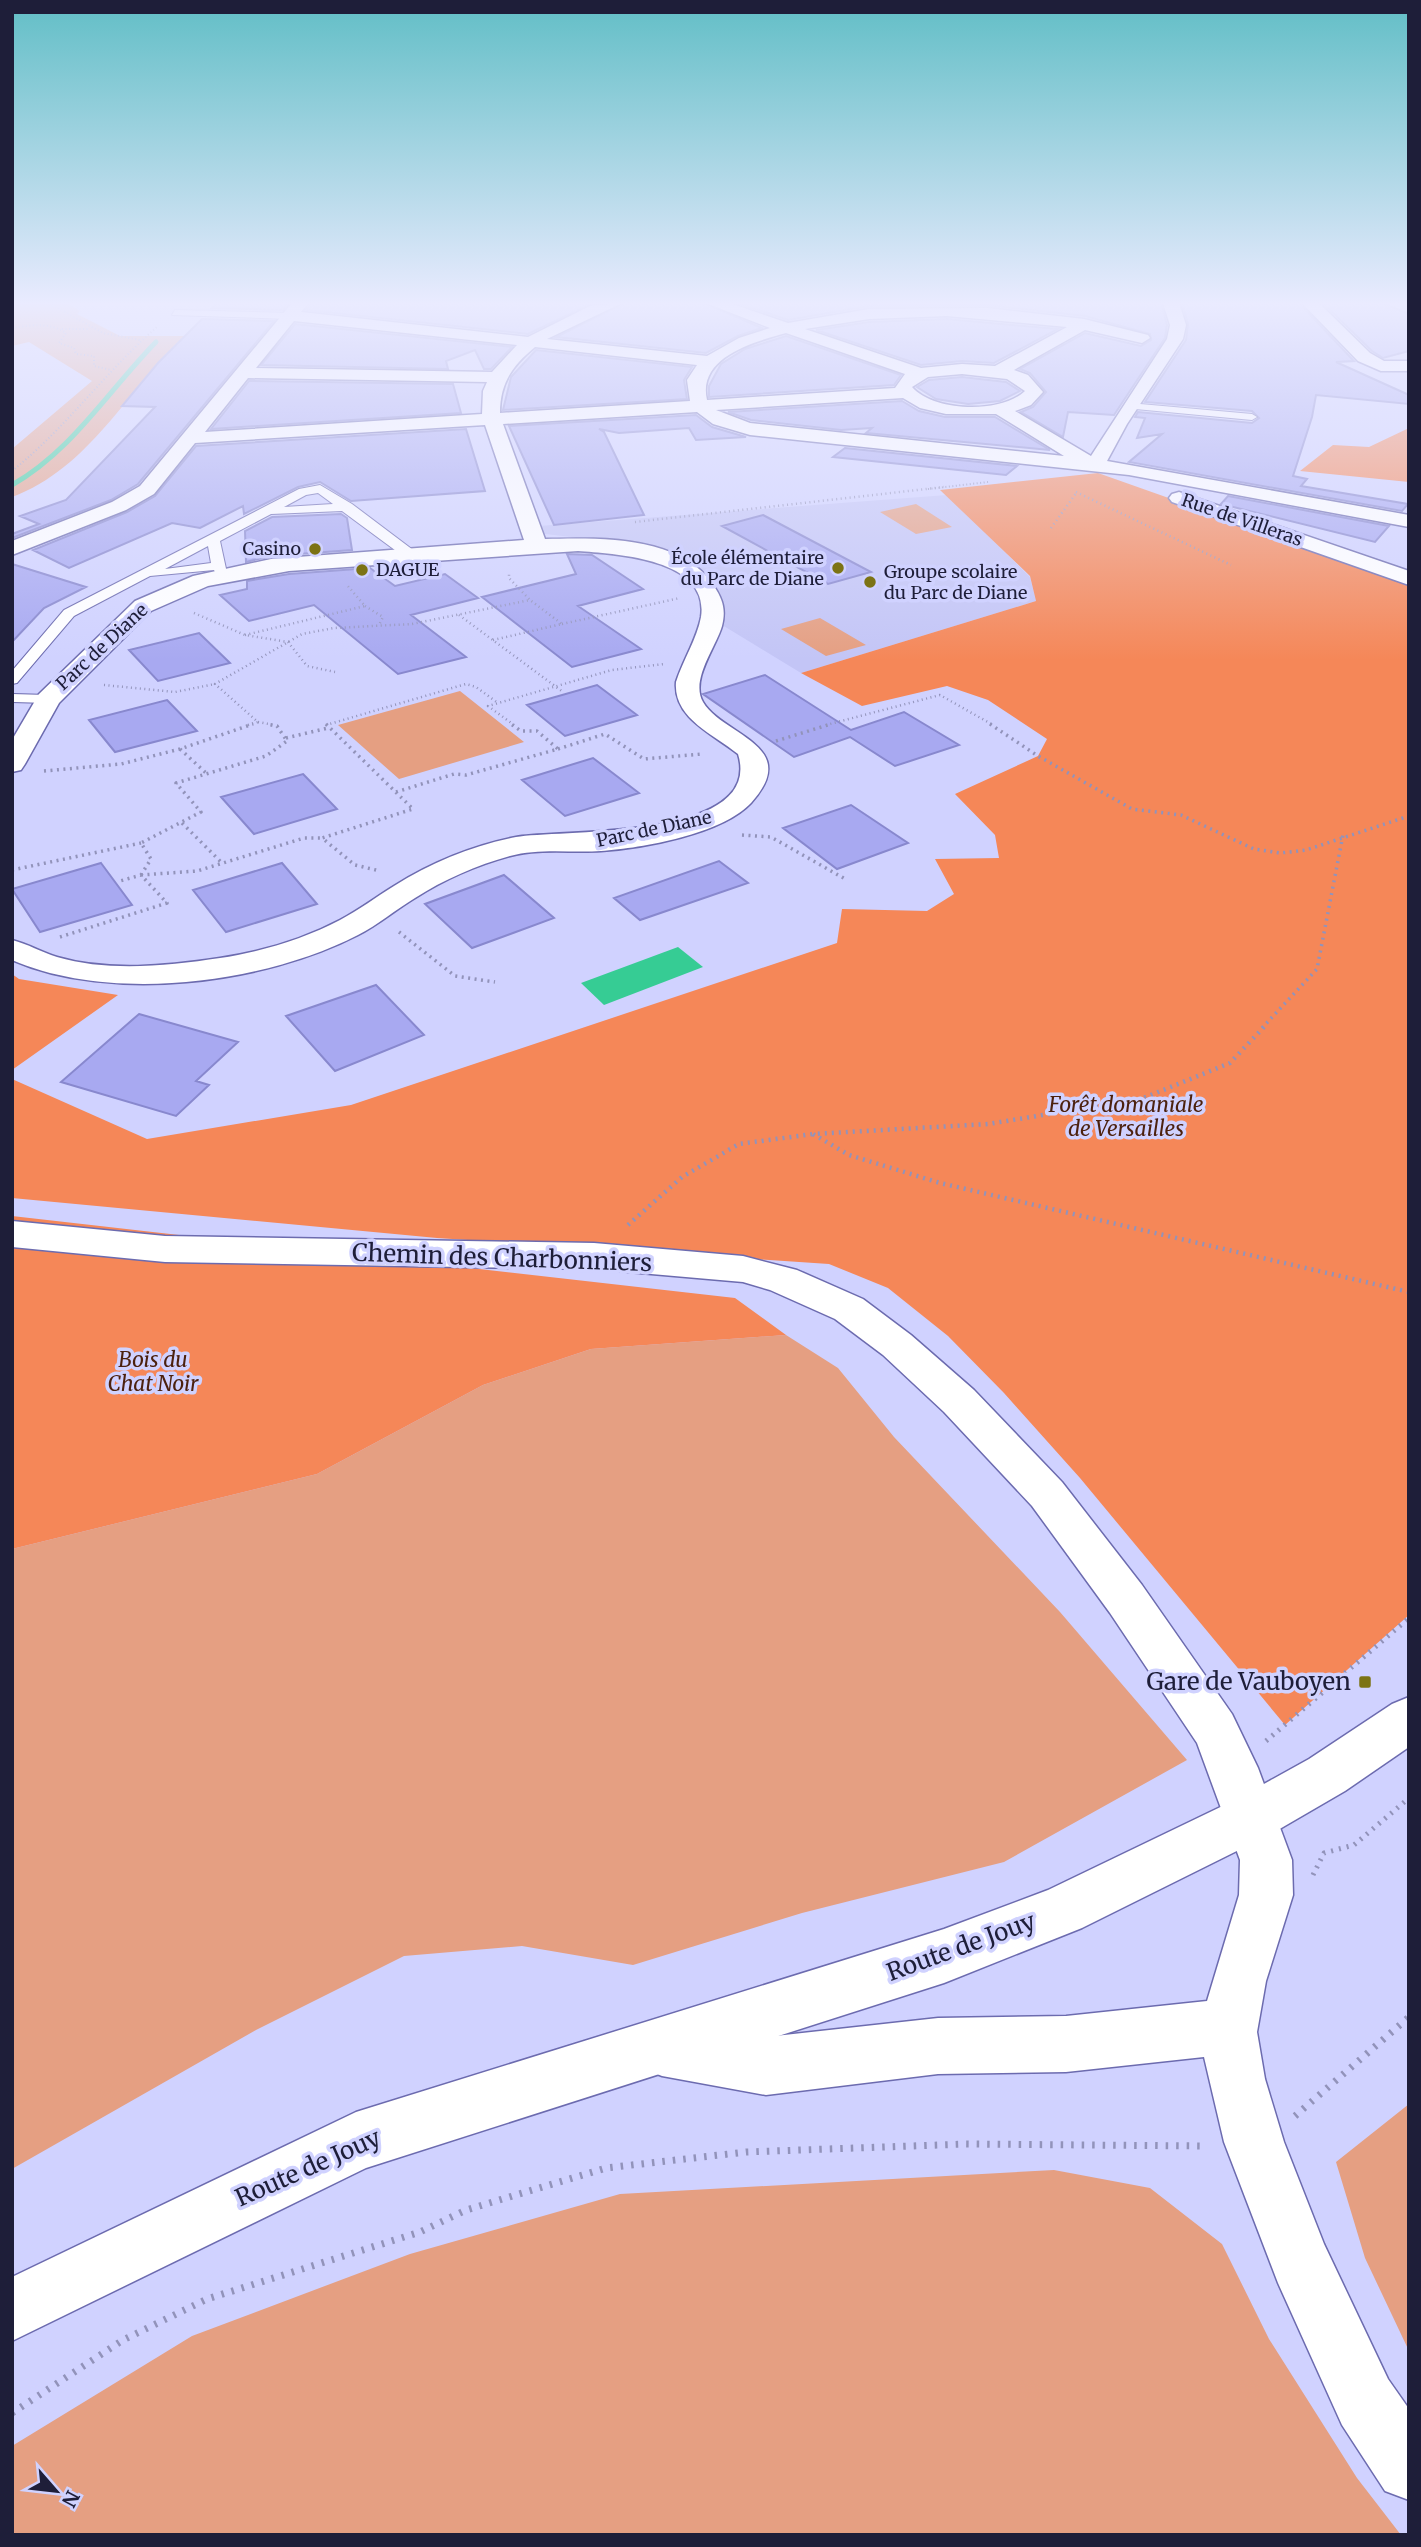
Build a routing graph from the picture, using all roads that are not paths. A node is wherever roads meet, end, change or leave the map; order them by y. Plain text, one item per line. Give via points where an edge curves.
1 (204, 422) edge
2 (434, 422) edge
3 (493, 422) edge
4 (726, 422) edge
5 (1021, 422) edge
6 (1119, 422) edge
7 (1063, 426) dead end
8 (1092, 426) dead end
9 (1116, 427) junction
10 (1035, 430) junction
11 (191, 438) junction
12 (978, 454) junction
13 (1095, 466) junction
14 (1125, 472) junction
15 (348, 507) junction
16 (263, 512) junction
17 (1409, 521) edge
18 (213, 539) junction
19 (536, 544) junction
20 (12, 549) edge
21 (412, 556) junction
22 (221, 571) junction
23 (138, 576) junction
24 (1409, 578) edge
25 (12, 680) edge
26 (12, 698) edge
27 (48, 699) junction
28 (12, 764) edge
29 (14, 951) edge
30 (12, 1234) edge
31 (1409, 1719) edge
32 (1243, 1792) junction
33 (1229, 2032) junction
34 (657, 2047) junction
35 (12, 2310) edge
36 (1409, 2467) edge

1 - 11 street
2 - 11 street
3 - 19 street
4 - 12 street via 760,431
5 - 10 street
6 - 9 street
7 - 10 street
8 - 9 street
9 - 13 street
10 - 12 street via 1008,436
10 - 13 street
11 - 20 street via 156,482 134,498
12 - 13 street
13 - 14 street, Rue de Villeras
14 - 17 street
14 - 24 street, Rue de Villeras via 1180,499
15 - 16 lane
15 - 16 lane via 320,488
15 - 21 lane
16 - 18 lane
18 - 22 lane
18 - 23 lane
19 - 21 street, Parc de Diane
19 - 29 street, Parc de Diane via 600,545 662,557 694,574 712,601 708,639 687,679 686,693 692,705 753,757 747,793 716,817 606,842 510,846 412,887 340,932 256,961 122,976 96,974
21 - 22 street, Parc de Diane
22 - 23 lane
22 - 27 street, Parc de Diane via 143,606
23 - 25 lane via 69,613
26 - 27 lane
27 - 28 street, Parc de Diane
30 - 32 street, Chemin des Charbonniers via 164,1249 594,1256 743,1269 783,1280 849,1309 959,1401 1047,1494 1215,1729
31 - 32 street, Route de Jouy via 1327,1775
32 - 33 street, Chemin des Charbonniers via 1266,1860 1266,1895 1238,1981
32 - 34 street, Route de Jouy via 1063,1910 944,1956
33 - 34 street, Route de Jouy via 1196,2028 1066,2044 939,2046 766,2066
33 - 36 street, Chemin des Charbonniers via 1236,2079 1254,2142 1300,2261 1360,2391
34 - 35 street, Route de Jouy via 356,2142

